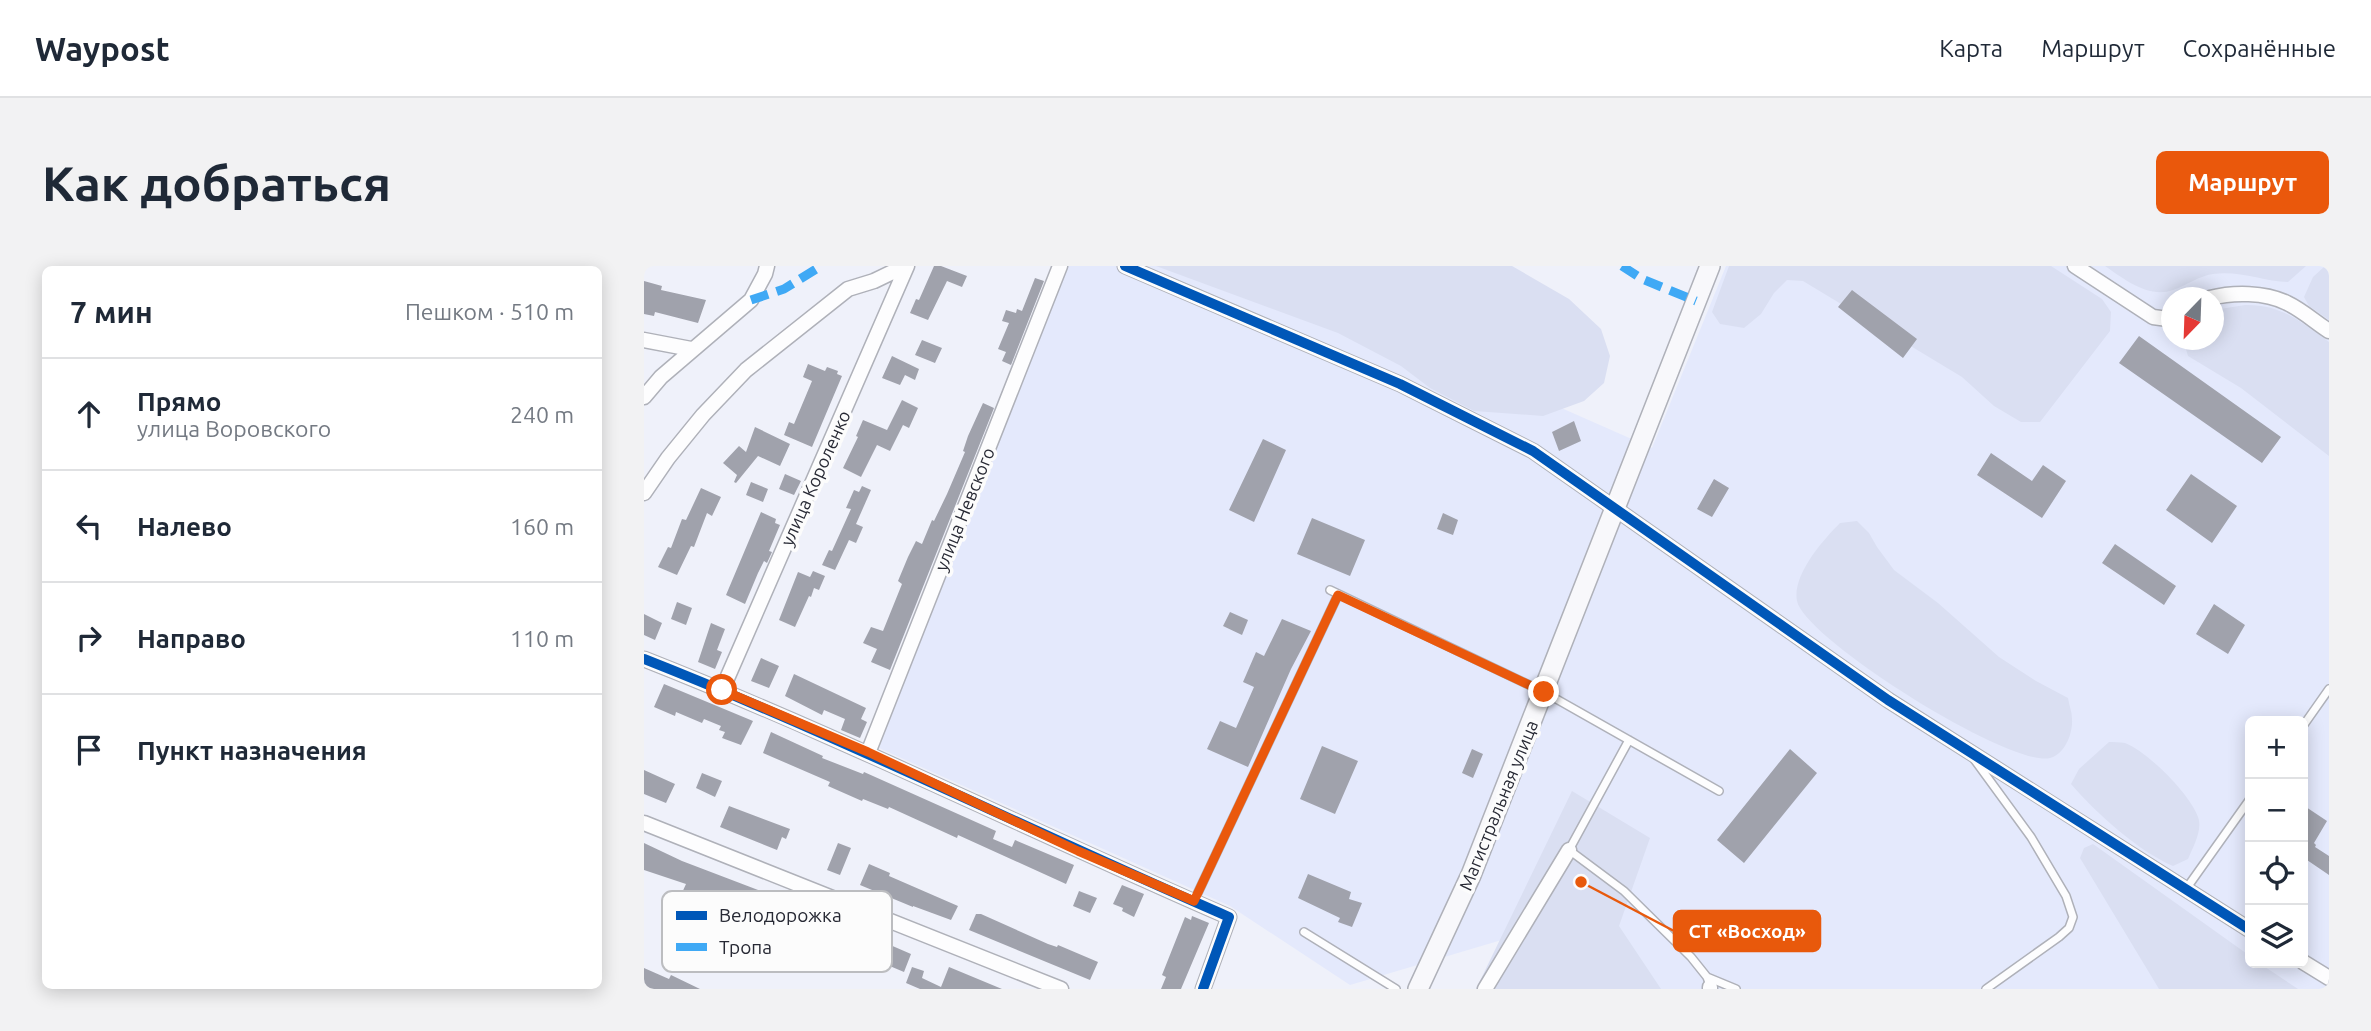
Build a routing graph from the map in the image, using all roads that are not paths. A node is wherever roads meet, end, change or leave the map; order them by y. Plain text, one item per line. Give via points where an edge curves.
1 (767, 266) edge
2 (906, 266) edge
3 (1060, 266) edge
4 (1125, 266) edge
5 (1710, 266) edge
6 (2075, 266) edge
7 (2224, 294) edge
8 (2161, 318) edge
9 (2329, 331) edge
10 (644, 340) edge
11 (691, 349) junction
12 (644, 397) edge
13 (644, 493) edge
14 (1615, 507) junction
15 (1330, 590) dead end
16 (1338, 595) junction
17 (644, 659) edge
18 (2329, 689) edge
19 (722, 690) junction
20 (1544, 692) junction
21 (2308, 719) edge
22 (1629, 740) junction
23 (1968, 750) junction
24 (868, 752) junction
25 (1719, 791) dead end
26 (2245, 806) edge
27 (644, 823) edge
28 (1569, 850) junction
29 (2185, 889) junction
30 (815, 891) edge
31 (1194, 901) junction
32 (892, 922) edge
33 (2245, 927) edge
34 (1304, 932) dead end
35 (2308, 965) edge
36 (2329, 978) edge
37 (1710, 985) edge
38 (1061, 989) edge
39 (1203, 989) edge
40 (1396, 989) edge
41 (1418, 989) edge
42 (1486, 989) edge
43 (1736, 989) edge
44 (1986, 989) edge

1 - 11 street via 751,300
2 - 13 street via 848,289 746,370 694,425
2 - 19 street, улица Короленко
3 - 24 street, улица Невского
4 - 14 street via 1400,384 1534,451
5 - 14 main road, Магистральная улица
6 - 8 street
7 - 9 street via 2285,302
10 - 11 street
11 - 12 street
14 - 20 main road, Магистральная улица
14 - 23 street via 1888,700
15 - 16 lane
16 - 20 lane
16 - 31 lane
17 - 19 street
18 - 21 lane
19 - 24 street
20 - 22 lane
20 - 41 main road, Магистральная улица via 1471,875
22 - 25 lane
22 - 28 lane
23 - 29 street
23 - 44 lane via 2031,837 2066,896 2073,917 2059,937
24 - 31 street
26 - 29 lane
27 - 30 street
28 - 37 lane via 1624,891 1691,957
28 - 42 street
29 - 33 street
31 - 39 street via 1229,917
32 - 38 street
34 - 40 lane
35 - 36 street
37 - 43 lane

